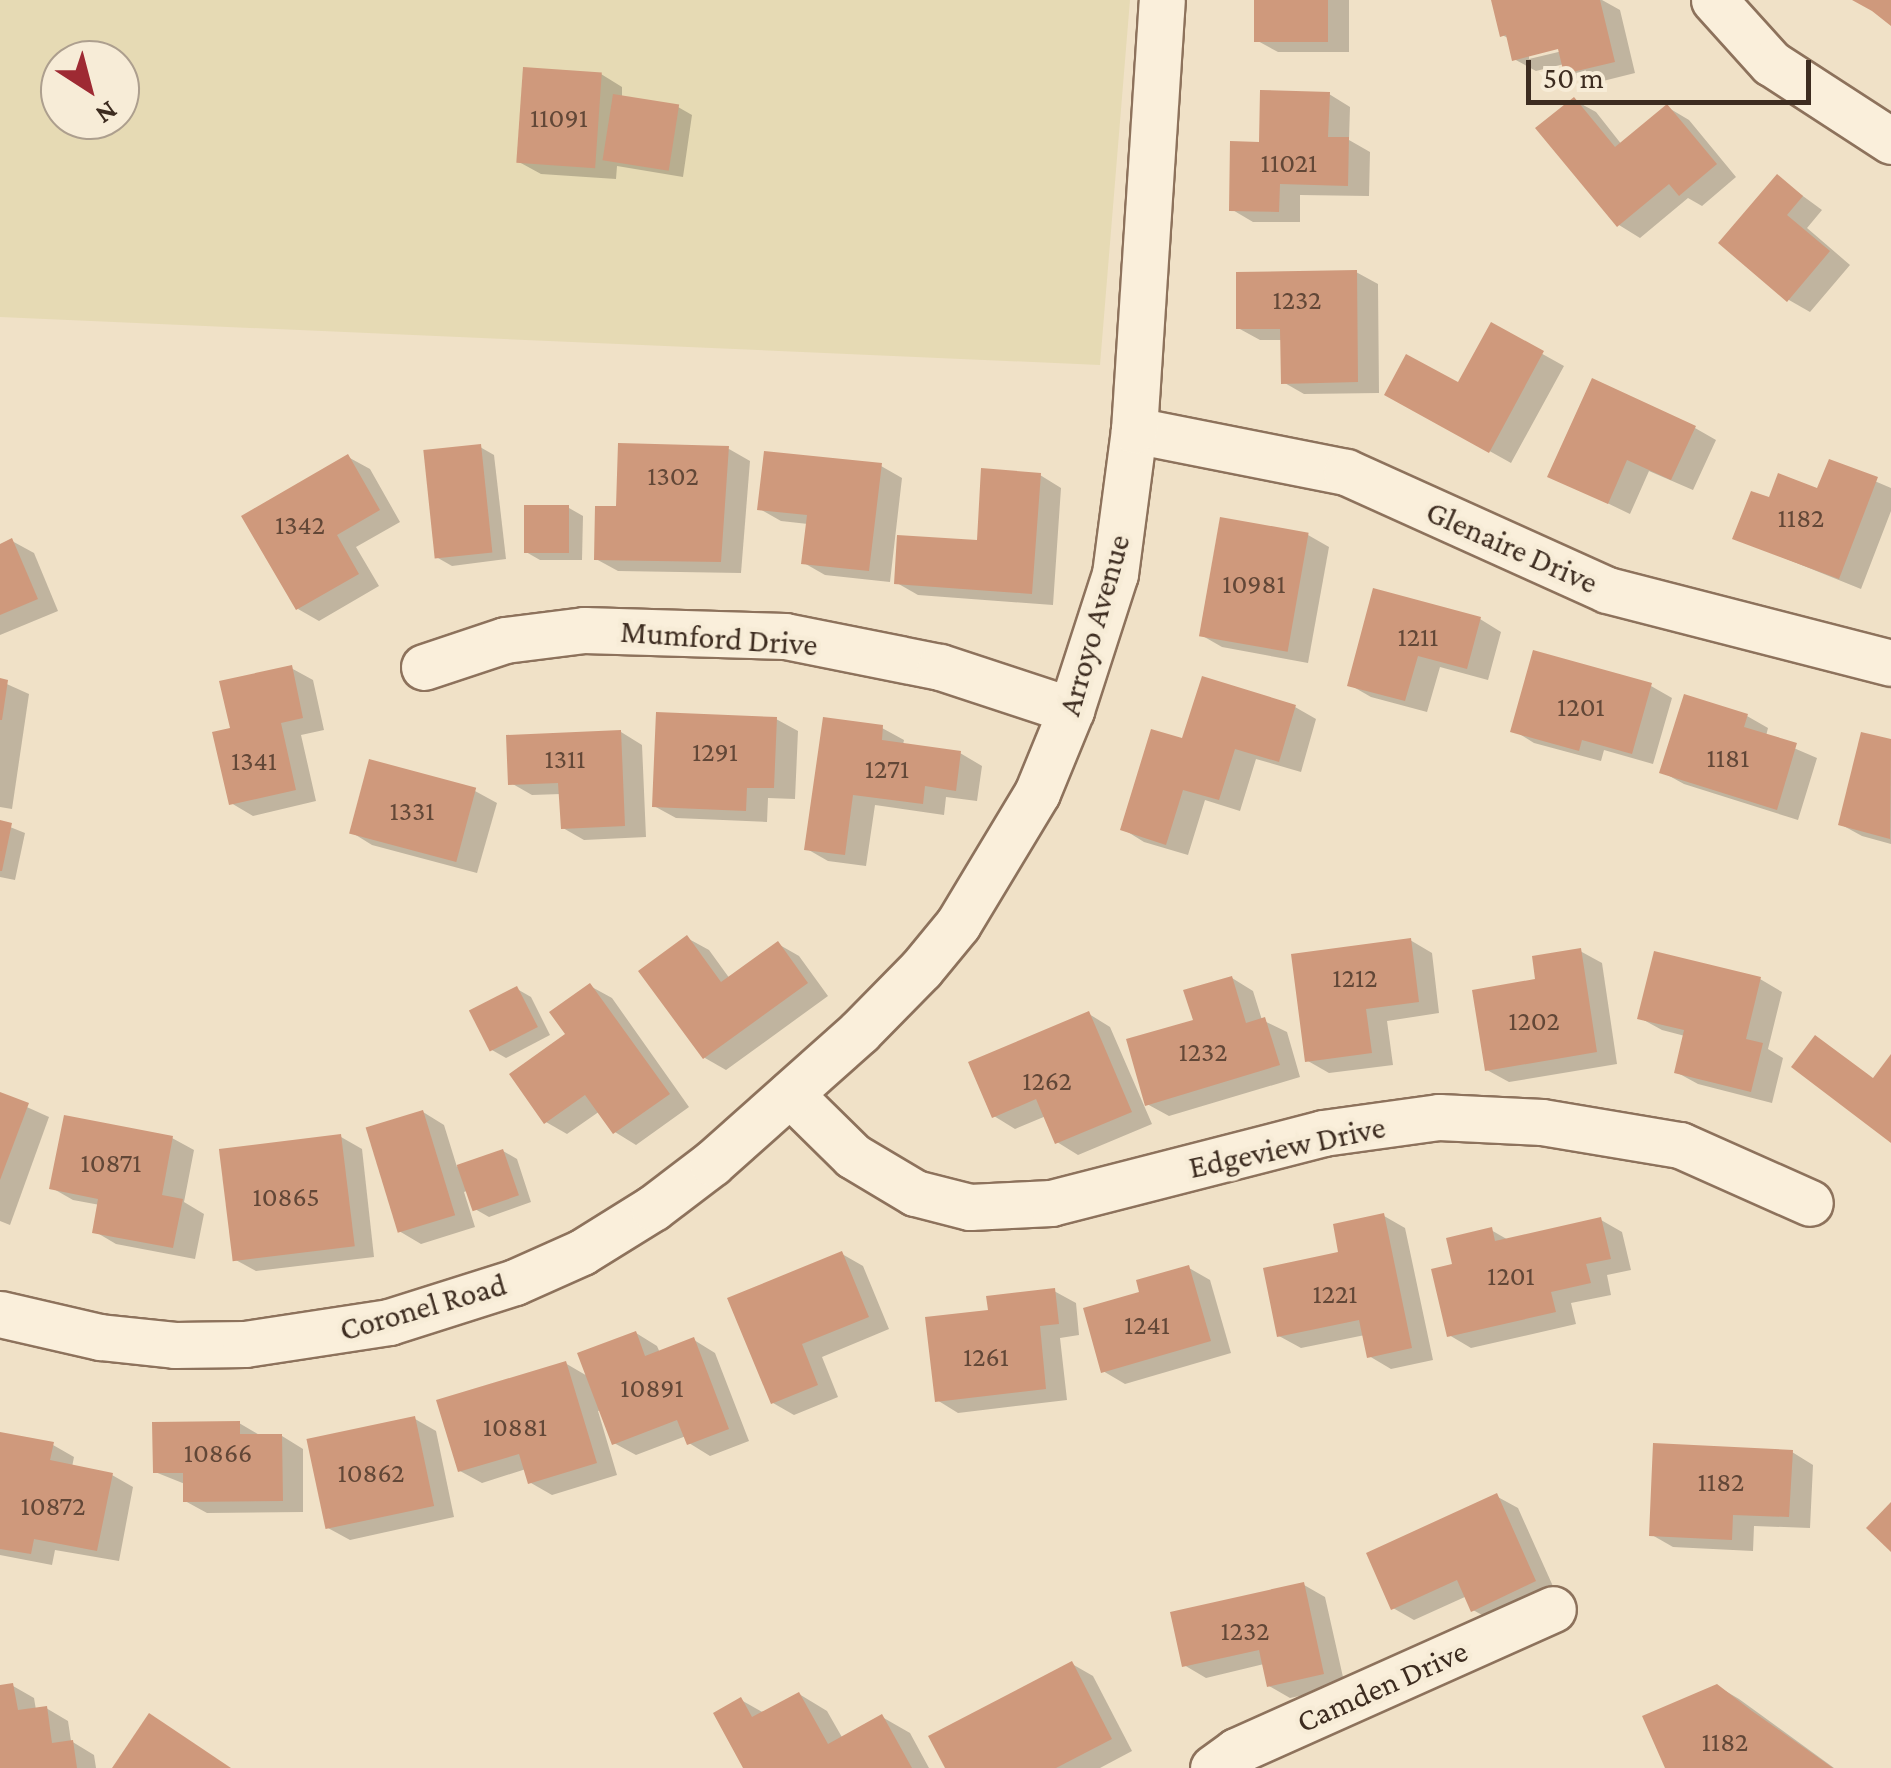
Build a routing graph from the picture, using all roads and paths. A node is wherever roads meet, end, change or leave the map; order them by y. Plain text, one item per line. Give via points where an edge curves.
1 (1162, 0) edge
2 (1714, 1) edge
3 (1891, 141) edge
4 (1134, 430) junction
5 (1891, 664) edge
6 (424, 667) dead end
7 (1070, 710) junction
8 (790, 1094) junction
9 (1810, 1204) dead end
10 (0, 1314) edge
11 (1553, 1609) dead end
12 (1214, 1768) edge

1 - 4 street, Arroyo Avenue
2 - 3 street via 1771,63
4 - 5 street, Glenaire Drive via 1346,472 1607,590
4 - 7 street, Arroyo Avenue via 1115,574
6 - 7 street, Mumford Drive via 505,640 584,630 785,636 940,668
7 - 8 street, Arroyo Avenue via 1037,793 958,924 884,1007
8 - 9 street, Edgeview Drive via 853,1156 914,1193 970,1207 1051,1204 1323,1133 1439,1118 1542,1122 1680,1145
8 - 10 street, Coronel Road via 652,1208 582,1252 515,1282 389,1322 245,1344 176,1345 100,1337
11 - 12 street, Camden Drive via 1236,1751

